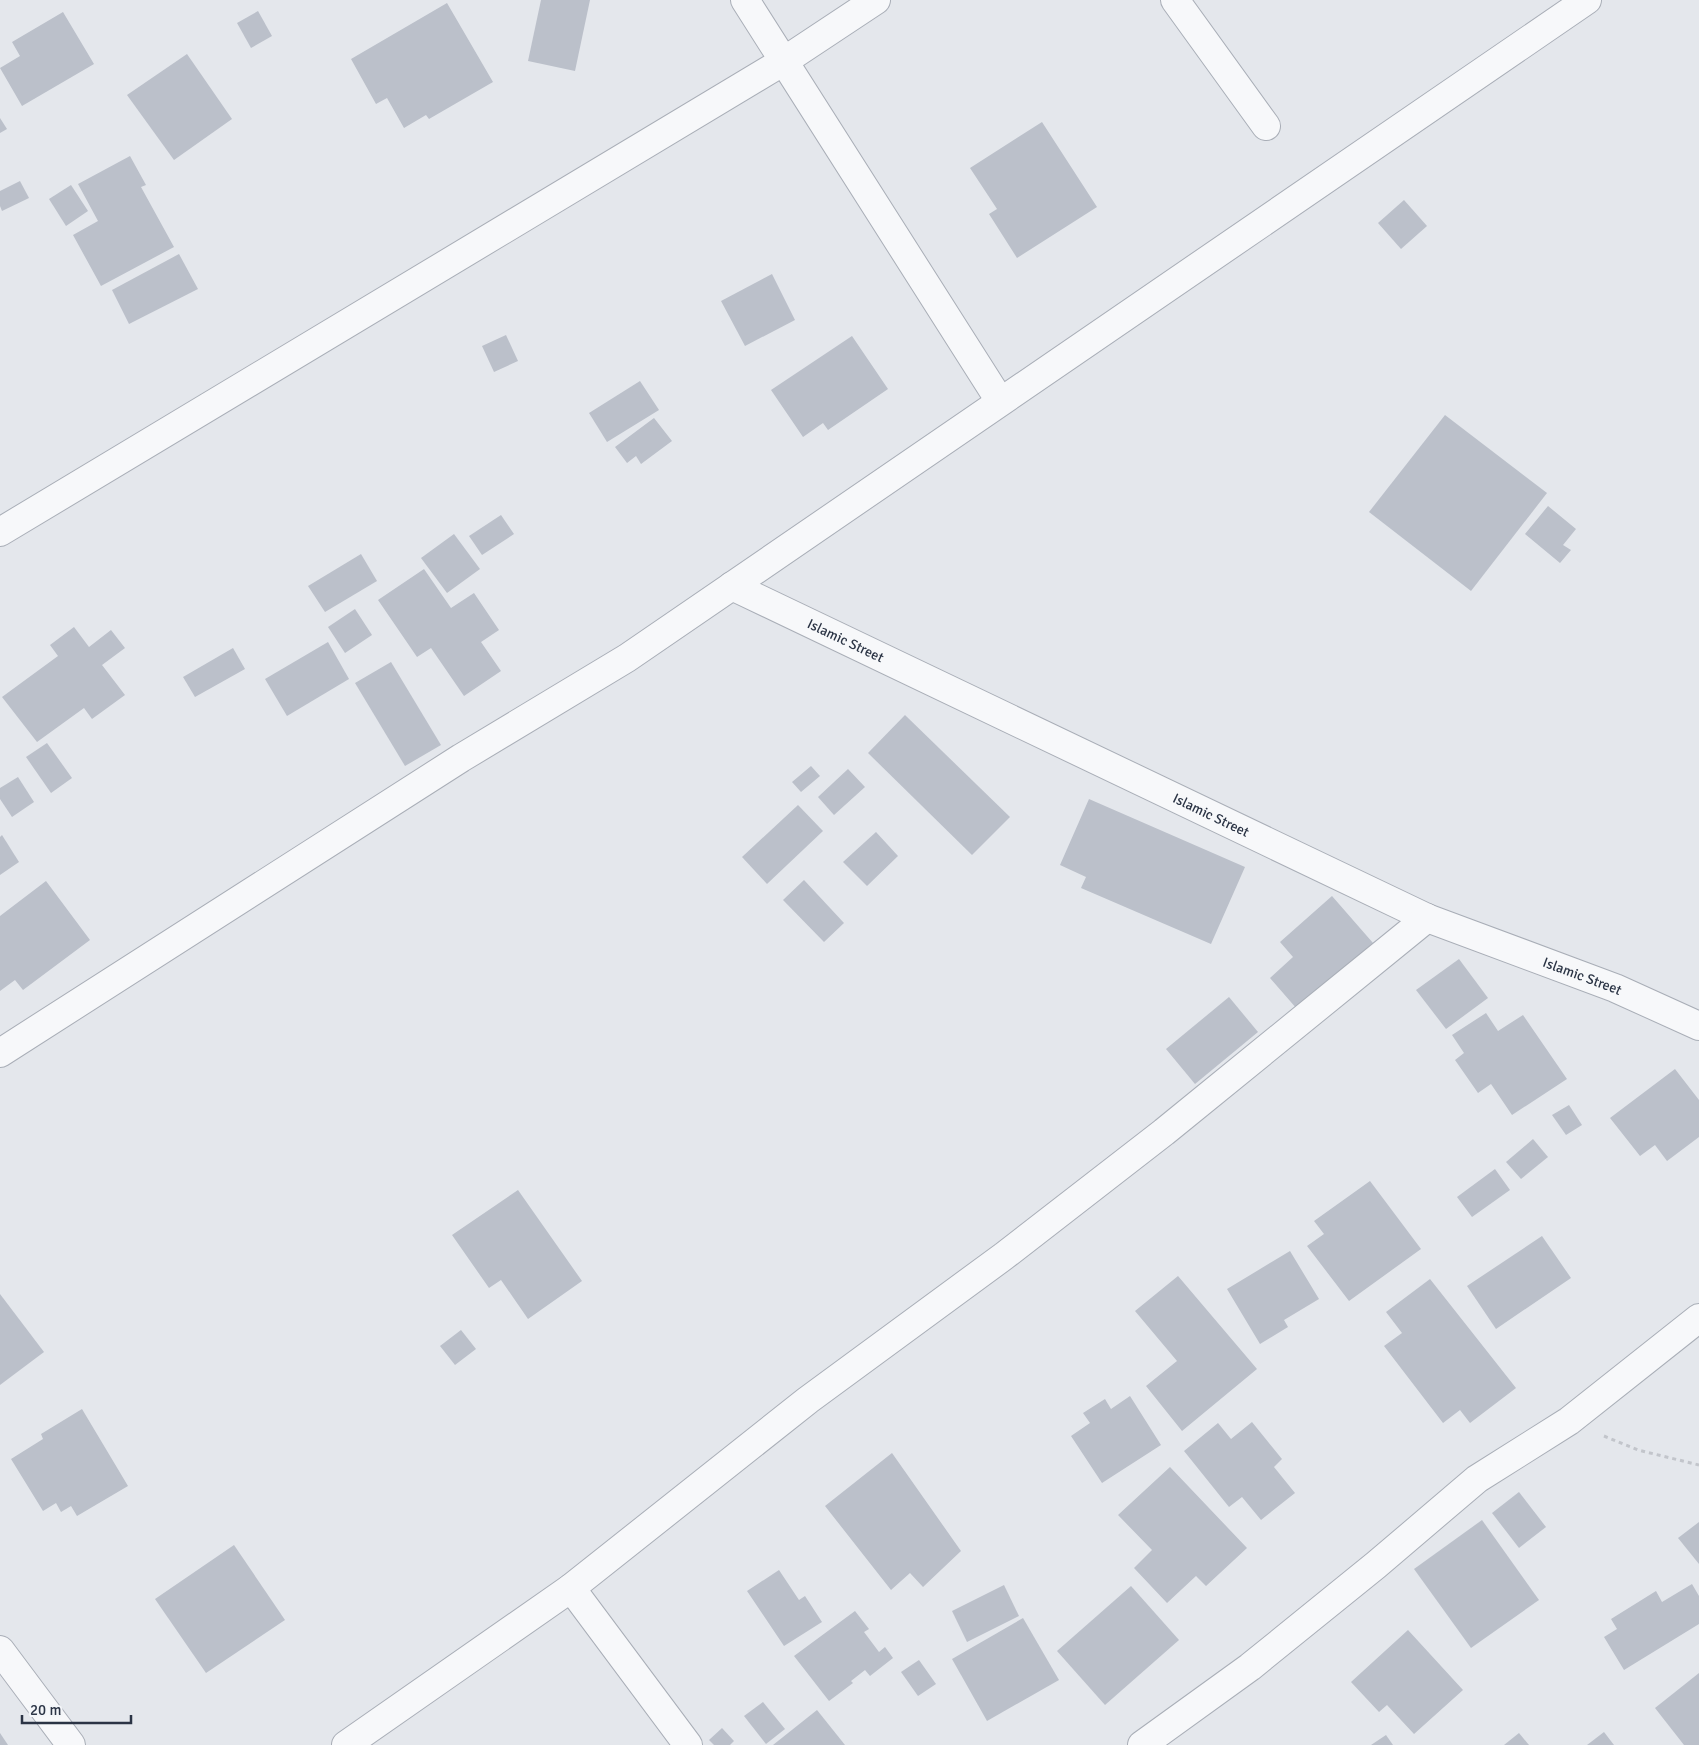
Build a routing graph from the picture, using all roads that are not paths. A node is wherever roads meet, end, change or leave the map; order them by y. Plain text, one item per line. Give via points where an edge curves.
1 (745, 0) edge
2 (876, 0) edge
3 (1175, 0) edge
4 (1587, 0) edge
5 (784, 62) junction
6 (1266, 126) dead end
7 (1000, 401) junction
8 (0, 532) edge
9 (732, 586) junction
10 (1427, 918) junction
11 (1699, 1026) edge
12 (0, 1053) edge
13 (1699, 1318) edge
14 (571, 1588) junction
15 (1, 1654) edge
16 (71, 1745) edge
17 (346, 1745) edge
18 (688, 1745) edge
19 (1142, 1745) edge

1 - 5 street
2 - 5 street
3 - 6 street
4 - 7 street
5 - 7 street
5 - 8 street
7 - 9 street
9 - 10 street, Islamic Street
9 - 12 street via 627,658 461,758
10 - 11 street, Islamic Street via 1616,988
10 - 14 street via 1164,1132 1004,1256 808,1400
13 - 19 street via 1569,1421 1477,1479 1250,1667
14 - 17 street
14 - 18 street
15 - 16 street

